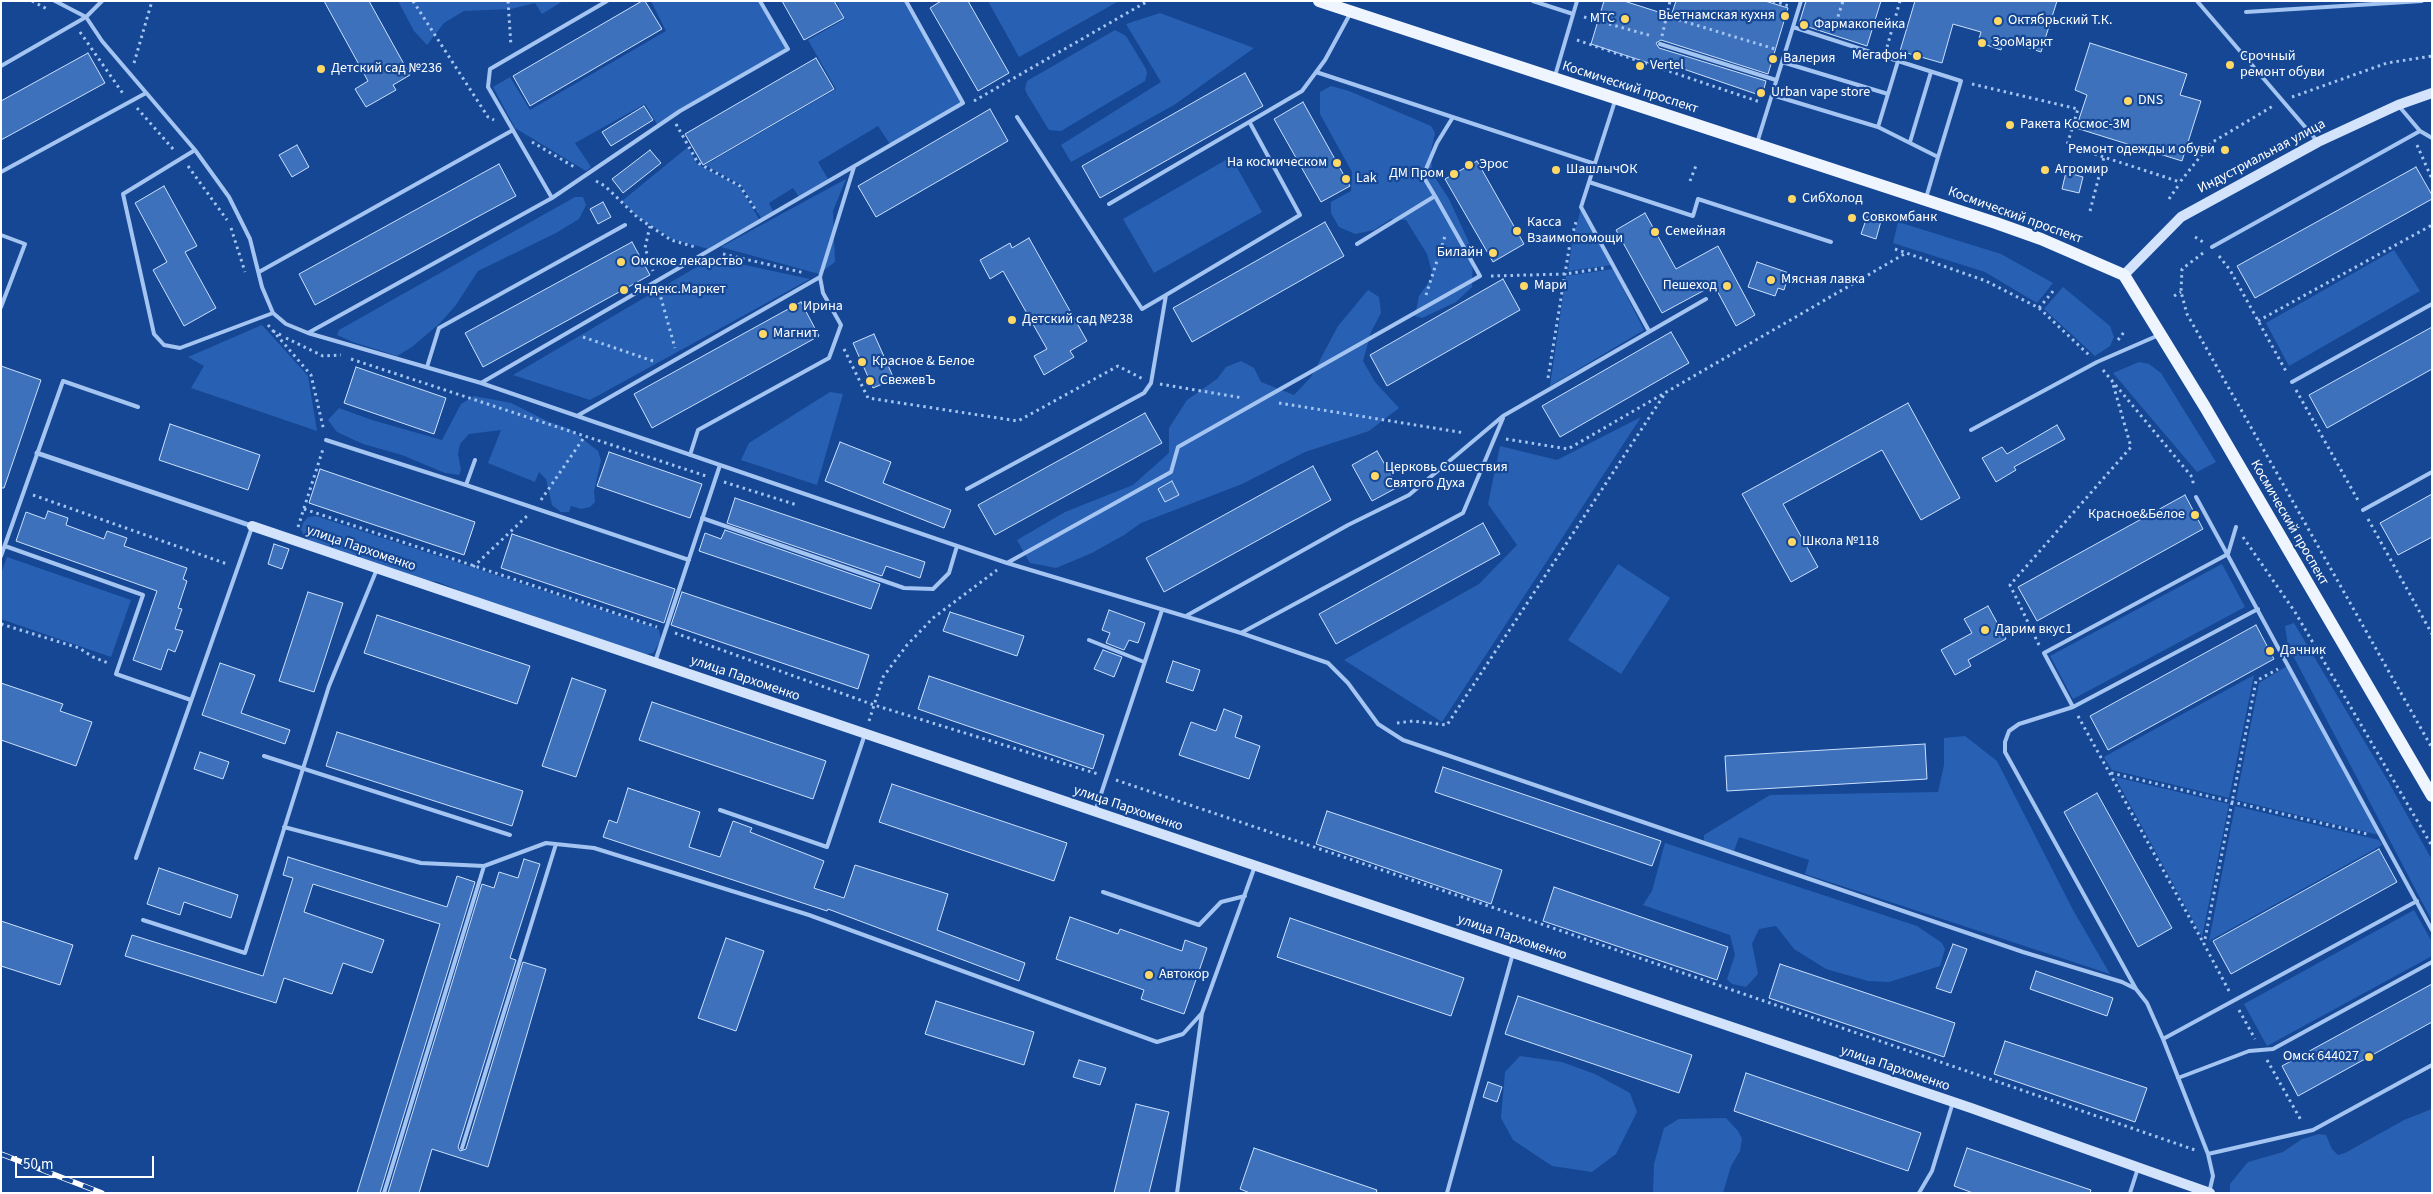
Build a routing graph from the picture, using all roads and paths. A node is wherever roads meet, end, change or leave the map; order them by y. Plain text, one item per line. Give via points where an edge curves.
1 (32, 1) edge
2 (55, 1) edge
3 (102, 1) edge
4 (152, 1) edge
5 (413, 1) edge
6 (508, 1) edge
7 (607, 1) edge
8 (760, 1) edge
9 (906, 1) edge
10 (1148, 1) edge
11 (1319, 1) edge
12 (1533, 1) edge
13 (1577, 1) edge
14 (1670, 1) edge
15 (1773, 1) edge
16 (1800, 1) edge
17 (1843, 1) edge
18 (1900, 1) edge
19 (2198, 1) edge
20 (2422, 1) edge
21 (1791, 7) dead end
22 (49, 10) dead end
23 (1351, 12) junction
24 (2246, 12) dead end
25 (1573, 14) junction
26 (1666, 16) junction
27 (86, 17) junction
28 (74, 24) junction
29 (1793, 27) junction
30 (1566, 37) junction
31 (1831, 40) junction
32 (1660, 44) junction
33 (1785, 52) junction
34 (2432, 56) edge
35 (512, 57) junction
36 (1884, 57) junction
37 (1898, 61) junction
38 (1782, 62) junction
39 (1, 66) edge
40 (1316, 72) junction
41 (1931, 72) junction
42 (130, 75) junction
43 (1554, 78) junction
44 (1776, 80) junction
45 (1961, 82) junction
46 (146, 93) junction
47 (2432, 93) edge
48 (1888, 94) junction
49 (125, 95) junction
50 (1772, 95) junction
51 (1616, 99) junction
52 (2282, 100) junction
53 (130, 101) junction
54 (973, 102) dead end
55 (1769, 104) junction
56 (2398, 105) junction
57 (672, 117) junction
58 (1017, 117) dead end
59 (1453, 117) junction
60 (1250, 123) junction
61 (1878, 127) junction
62 (513, 130) junction
63 (2420, 132) junction
64 (2412, 136) junction
65 (2432, 138) edge
66 (1910, 142) junction
67 (2318, 142) junction
68 (1757, 145) junction
69 (195, 150) junction
70 (1938, 157) junction
71 (2104, 157) junction
72 (181, 158) junction
73 (1698, 163) dead end
74 (1595, 164) junction
75 (854, 167) junction
76 (1, 172) edge
77 (587, 175) junction
78 (2432, 179) edge
79 (1690, 181) dead end
80 (1589, 182) junction
81 (2180, 182) junction
82 (1435, 196) junction
83 (552, 198) junction
84 (2169, 199) dead end
85 (1926, 200) junction
86 (1109, 204) dead end
87 (1581, 207) junction
88 (2090, 211) dead end
89 (761, 219) junction
90 (1449, 222) junction
91 (2432, 224) edge
92 (625, 225) dead end
93 (1, 235) edge
94 (1831, 242) dead end
95 (1357, 244) dead end
96 (2212, 247) junction
97 (1895, 249) dead end
98 (708, 250) junction
99 (1906, 253) junction
100 (1614, 266) junction
101 (260, 272) junction
102 (1565, 274) junction
103 (2124, 275) junction
104 (1480, 276) junction
105 (820, 277) junction
106 (248, 281) dead end
107 (2054, 290) dead end
108 (2181, 292) junction
109 (1166, 294) junction
110 (2174, 296) dead end
111 (1706, 299) dead end
112 (2432, 304) edge
113 (1, 307) edge
114 (2039, 308) junction
115 (1422, 310) junction
116 (274, 313) junction
117 (262, 317) junction
118 (2258, 321) junction
119 (273, 331) junction
120 (1649, 331) junction
121 (569, 332) junction
122 (308, 333) junction
123 (2161, 334) junction
124 (829, 358) junction
125 (2097, 362) junction
126 (665, 366) junction
127 (426, 367) junction
128 (2112, 381) junction
129 (2292, 382) junction
130 (481, 383) junction
131 (1151, 383) junction
132 (1666, 391) junction
133 (1545, 392) junction
134 (1261, 400) junction
135 (138, 407) dead end
136 (577, 416) junction
137 (1504, 416) junction
138 (1971, 430) dead end
139 (1481, 435) junction
140 (585, 436) junction
141 (1495, 437) junction
142 (326, 440) junction
143 (37, 454) junction
144 (690, 455) junction
145 (475, 460) dead end
146 (720, 465) junction
147 (2432, 472) edge
148 (715, 479) junction
149 (466, 484) junction
150 (967, 489) dead end
151 (24, 492) junction
152 (2196, 497) joint
153 (798, 505) dead end
154 (535, 508) junction
155 (304, 509) junction
156 (2363, 510) junction
157 (702, 518) junction
158 (252, 526) junction
159 (2236, 527) joint
160 (294, 541) junction
161 (5, 546) junction
162 (957, 546) junction
163 (2228, 554) junction
164 (1, 556) edge
165 (689, 560) junction
166 (1007, 563) junction
167 (473, 567) junction
168 (989, 567) dead end
169 (238, 568) junction
170 (376, 569) junction
171 (998, 570) junction
172 (2258, 609) junction
173 (1162, 610) junction
174 (1186, 617) junction
175 (1, 624) edge
176 (666, 629) junction
177 (1241, 633) junction
178 (2432, 634) edge
179 (1089, 640) dead end
180 (2044, 653) junction
181 (1144, 662) junction
182 (655, 663) junction
183 (2288, 664) junction
184 (118, 667) junction
185 (191, 700) junction
186 (874, 705) junction
187 (2073, 707) junction
188 (1381, 726) junction
189 (865, 734) junction
190 (2432, 748) edge
191 (264, 756) dead end
192 (303, 768) junction
193 (2111, 773) junction
194 (1107, 776) junction
195 (2432, 796) edge
196 (2232, 802) junction
197 (720, 810) dead end
198 (1095, 812) junction
199 (284, 827) junction
200 (510, 835) dead end
201 (2382, 837) junction
202 (556, 844) junction
203 (2432, 846) edge
204 (136, 858) dead end
205 (484, 866) junction
206 (1255, 866) junction
207 (1104, 892) dead end
208 (1244, 896) junction
209 (2417, 901) junction
210 (143, 920) dead end
211 (2432, 930) edge
212 (2204, 944) junction
213 (1513, 953) junction
214 (2432, 962) edge
215 (2136, 990) junction
216 (2234, 1001) junction
217 (1202, 1013) junction
218 (2163, 1040) junction
219 (2261, 1050) junction
220 (2432, 1065) edge
221 (2178, 1078) junction
222 (1953, 1102) junction
223 (2307, 1132) junction
224 (462, 1148) dead end
225 (2208, 1154) junction
226 (2138, 1168) junction
227 (384, 1193) edge
228 (1177, 1193) edge
229 (1447, 1193) edge
230 (1919, 1193) edge
231 (2130, 1193) edge
232 (2209, 1193) edge

1 - 22 path
2 - 27 lane
3 - 27 lane
4 - 42 path
5 - 62 path via 488,117
6 - 35 path
7 - 35 lane
8 - 57 lane via 788,49
9 - 75 lane via 963,103
10 - 54 path
11 - 23 main road, Космический проспект
12 - 25 lane
13 - 25 lane
14 - 26 path
15 - 21 path
16 - 29 lane
17 - 31 path
18 - 36 path
19 - 52 lane
20 - 24 lane
23 - 40 lane
23 - 43 main road, Космический проспект
25 - 30 lane
25 - 32 path via 1653,37
26 - 32 path
26 - 33 path
27 - 28 lane
27 - 42 lane
28 - 39 lane
28 - 49 path
29 - 31 lane
29 - 33 lane
30 - 43 lane
30 - 55 path
31 - 36 lane
32 - 44 lane
33 - 38 lane
34 - 52 path via 2387,63
35 - 62 lane via 490,69 488,87
36 - 37 lane
37 - 41 lane
37 - 48 lane
38 - 44 lane
38 - 48 lane
40 - 59 lane
40 - 60 lane via 1302,91
41 - 45 lane
41 - 66 lane
42 - 46 lane
42 - 49 path
43 - 51 main road, Космический проспект
44 - 50 lane
45 - 70 lane
45 - 71 path via 2078,109 2067,146
46 - 53 lane
46 - 69 lane
47 - 56 street, Индустриальная улица
48 - 61 lane
49 - 53 path
50 - 55 lane
50 - 61 lane
51 - 68 main road, Космический проспект
51 - 74 lane
52 - 67 lane
52 - 81 path via 2211,143
53 - 72 path
53 - 76 lane
55 - 68 lane
56 - 63 lane
56 - 67 street, Индустриальная улица
57 - 77 lane
57 - 89 path via 698,163 740,186
58 - 109 lane via 1142,309
59 - 74 lane
59 - 82 lane via 1423,176
60 - 86 lane
60 - 109 lane via 1300,215
61 - 66 lane
62 - 77 path
62 - 83 lane
62 - 101 lane
63 - 64 lane
63 - 65 lane
64 - 78 path
64 - 96 lane
66 - 70 lane
67 - 103 street, Индустриальная улица via 2181,217
68 - 85 main road, Космический проспект
69 - 72 lane
69 - 101 lane via 229,197 250,238
70 - 85 lane
71 - 81 path
71 - 88 path
72 - 106 path via 230,225
72 - 117 lane via 123,194 154,334 164,345 180,348
73 - 79 path
74 - 80 lane
75 - 89 lane
75 - 105 lane
77 - 83 lane
77 - 98 path via 605,186 637,217 671,240
80 - 87 lane
80 - 94 lane via 1693,216 1698,199
81 - 84 path
82 - 90 lane
82 - 95 lane
83 - 122 lane
85 - 103 main road, Космический проспект via 2042,239
87 - 100 lane
87 - 102 path
89 - 98 lane
90 - 104 lane
90 - 115 path
91 - 118 path
92 - 127 lane via 439,328
93 - 113 lane via 25,244
96 - 108 path via 2182,269
96 - 118 path via 2230,270
97 - 99 path
98 - 105 path
98 - 121 lane
99 - 114 path via 1986,281
99 - 132 path
100 - 102 path
100 - 120 lane
101 - 116 lane via 262,287
102 - 104 path
102 - 133 path
103 - 123 main road, Космический проспект
104 - 115 lane
105 - 124 lane via 823,293 841,325
105 - 126 lane
107 - 114 path
108 - 110 path
108 - 190 path via 2187,314 2202,343
109 - 131 lane
111 - 120 lane
112 - 129 lane
114 - 125 path
115 - 134 lane
116 - 117 lane
116 - 122 lane via 286,324
117 - 119 path
118 - 129 path
119 - 140 path via 323,356 340,355
119 - 142 path via 312,375
120 - 133 lane
121 - 126 path
121 - 130 lane
122 - 127 lane
123 - 125 lane
123 - 195 main road, Космический проспект
124 - 131 path via 846,348 868,398 1018,421 1118,366
124 - 144 lane via 698,430
125 - 128 path
125 - 138 lane
126 - 136 lane
127 - 130 lane
128 - 152 path via 2192,477
128 - 180 path via 2131,447 2010,585
129 - 156 path
130 - 136 lane
131 - 134 path
131 - 150 lane via 1144,393
132 - 141 path via 1568,449
132 - 188 path via 1446,725 1413,721
133 - 137 lane
134 - 139 path
134 - 166 lane via 1178,448 1172,472
135 - 143 lane via 63,381
136 - 144 lane
137 - 139 lane
137 - 141 lane
139 - 174 lane via 1409,495 1348,525
140 - 148 path
140 - 154 path
141 - 177 lane via 1463,513
142 - 149 lane
142 - 155 path
143 - 151 lane
143 - 158 street, улица Пархоменко
144 - 146 lane
145 - 149 lane
146 - 148 lane
146 - 162 lane
147 - 156 lane
148 - 153 path
148 - 157 lane
149 - 154 lane
151 - 161 lane
151 - 169 path
152 - 163 lane
154 - 165 lane
154 - 167 path
155 - 160 path
155 - 167 path
156 - 178 path
157 - 162 lane via 904,588 932,589 949,573
157 - 165 lane
158 - 160 street, улица Пархоменко
158 - 169 lane
159 - 163 lane
159 - 203 path via 2295,612
160 - 170 street, улица Пархоменко
161 - 164 lane
161 - 184 lane via 143,595
162 - 166 lane
163 - 172 lane
163 - 180 lane
165 - 176 lane
166 - 171 path
166 - 173 lane
167 - 176 path
168 - 171 path
169 - 185 lane
170 - 182 street, улица Пархоменко
170 - 192 lane via 330,686
171 - 186 path via 933,618 907,645 883,677
172 - 183 lane
172 - 187 lane
173 - 174 lane
173 - 181 lane
174 - 177 lane
175 - 184 path via 79,648
176 - 182 lane
176 - 186 path
177 - 188 lane via 1328,664 1348,683
179 - 181 lane
180 - 187 lane
181 - 194 lane
182 - 189 street, улица Пархоменко
183 - 196 path via 2256,681
183 - 201 lane
184 - 185 lane via 116,674
185 - 204 lane
186 - 189 path
186 - 194 path
187 - 193 path
187 - 215 lane via 2019,724 2009,731 2005,752
188 - 215 lane via 1403,740 2023,952 2122,982
189 - 197 lane via 827,847
189 - 198 street, улица Пархоменко
191 - 192 lane
192 - 199 lane
192 - 200 lane
193 - 196 path
193 - 212 path
194 - 198 lane
194 - 225 path
196 - 201 path
196 - 212 path
198 - 206 street, улица Пархоменко
199 - 205 lane via 421,863
199 - 210 lane via 245,952
201 - 209 lane
202 - 205 lane via 546,843
202 - 217 lane via 594,848 809,915 1157,1042 1183,1034
202 - 224 lane
205 - 227 lane
206 - 208 lane
206 - 213 street, улица Пархоменко
207 - 208 lane via 1199,926 1221,902
208 - 217 lane
209 - 211 lane
209 - 216 lane
212 - 216 path
213 - 222 street, улица Пархоменко
213 - 229 lane
214 - 219 lane via 2274,1049
215 - 218 lane via 2147,1003
216 - 218 lane
216 - 219 path
217 - 228 lane
218 - 221 lane
219 - 221 lane via 2249,1050
219 - 223 path
220 - 223 lane
221 - 225 lane
222 - 226 street, улица Пархоменко
222 - 230 lane via 1932,1171
223 - 225 lane
225 - 232 lane via 2213,1176
226 - 231 lane
226 - 232 street, улица Пархоменко

